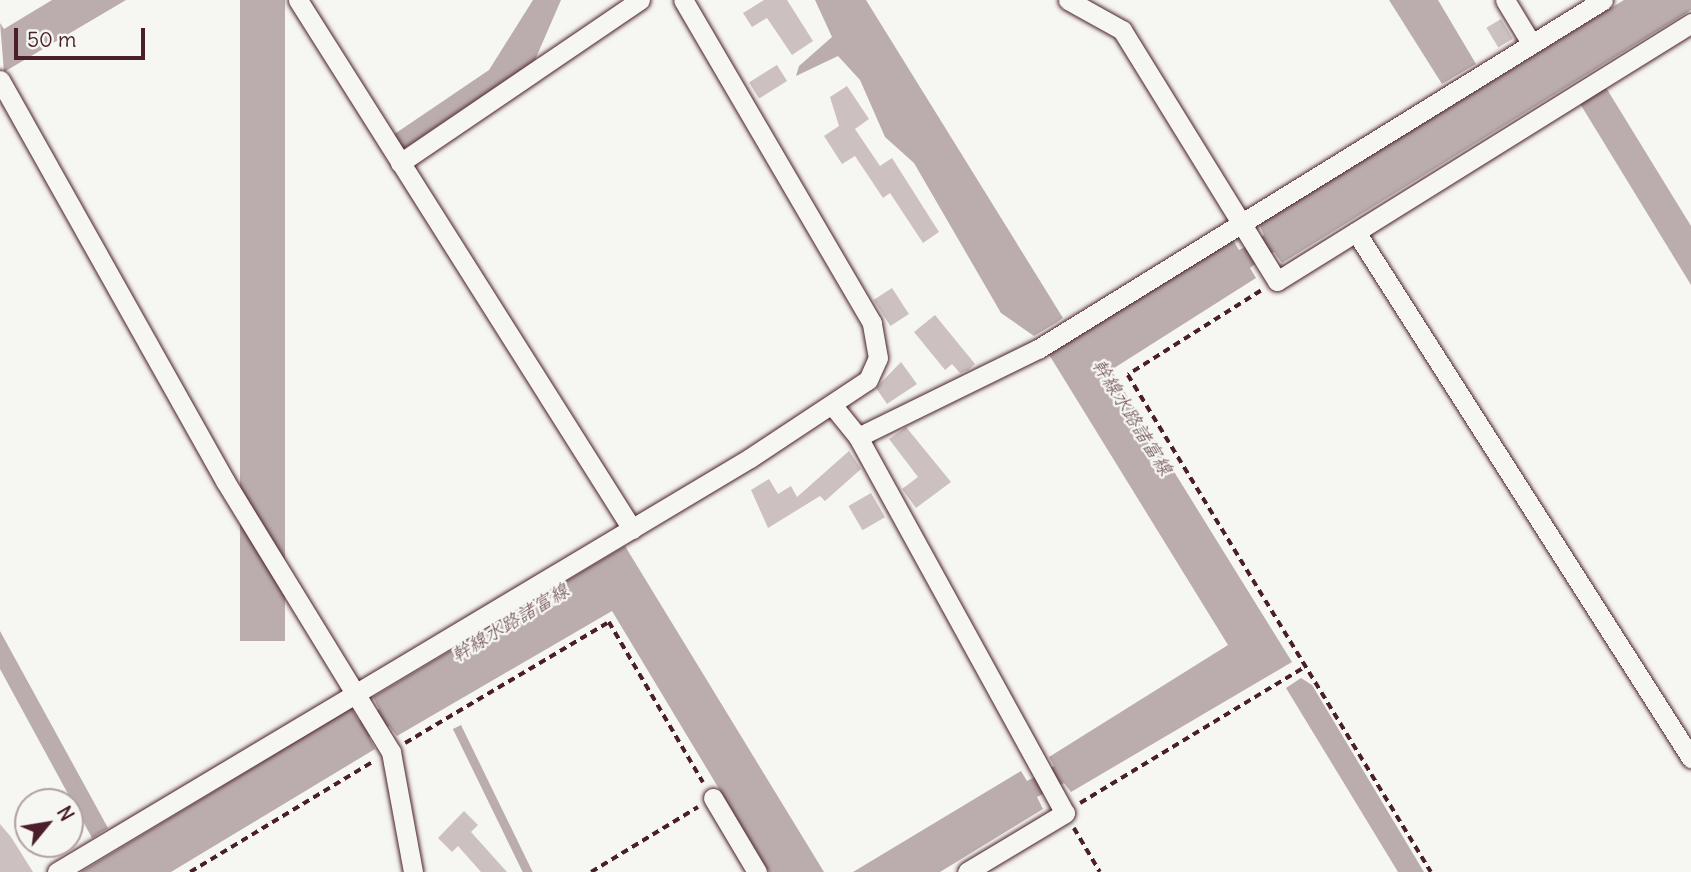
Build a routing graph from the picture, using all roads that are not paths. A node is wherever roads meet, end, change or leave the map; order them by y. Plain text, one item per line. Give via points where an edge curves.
1 (298, 0) edge
2 (640, 0) edge
3 (683, 0) edge
4 (1068, 0) edge
5 (1505, 0) edge
6 (1602, 0) edge
7 (1691, 23) edge
8 (1531, 43) junction
9 (0, 80) edge
10 (400, 163) junction
11 (1240, 220) junction
12 (1356, 232) junction
13 (833, 406) junction
14 (858, 437) junction
15 (632, 529) junction
16 (356, 692) junction
17 (1691, 758) edge
18 (713, 799) road end
19 (57, 872) edge
20 (412, 872) edge
21 (757, 872) edge
22 (967, 872) edge

1 - 10 street
2 - 10 street
3 - 13 street via 878,337 878,358 868,380
4 - 11 street via 1122,30
5 - 8 street
6 - 8 street
7 - 12 street
8 - 11 street
9 - 16 street via 225,481
10 - 15 street
11 - 12 street via 1277,281
11 - 14 street via 1038,349
12 - 17 street
13 - 14 street
13 - 15 street
14 - 22 street via 1065,813
15 - 16 street
16 - 19 street
16 - 20 street via 391,752
18 - 21 street

